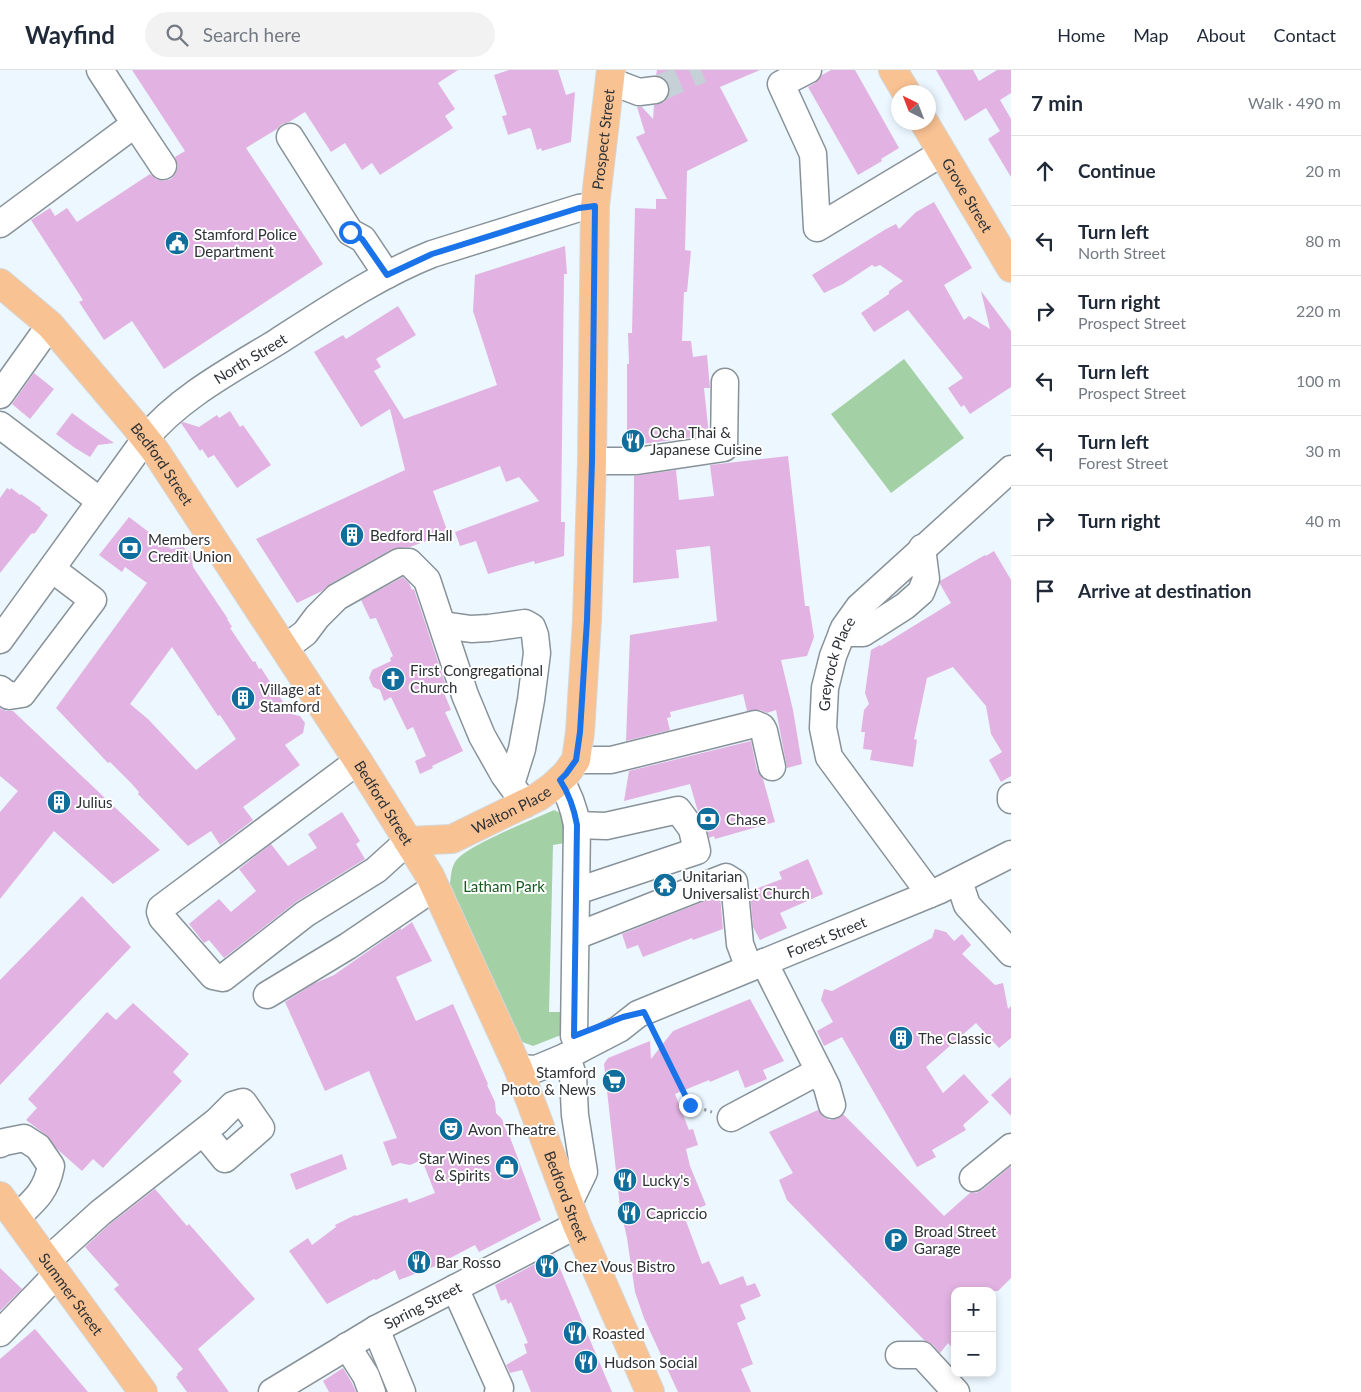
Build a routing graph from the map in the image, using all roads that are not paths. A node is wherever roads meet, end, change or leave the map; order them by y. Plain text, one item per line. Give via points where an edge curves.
1 (100, 70) edge
2 (808, 70) edge
3 (892, 70) edge
4 (611, 76) edge
5 (902, 85) edge
6 (655, 90) tunnel mouth
7 (136, 124) junction
8 (929, 130) edge
9 (290, 137) dead end
10 (942, 153) junction
11 (163, 166) dead end
12 (595, 206) junction
13 (0, 224) edge
14 (1011, 268) edge
15 (381, 278) junction
16 (0, 283) edge
17 (50, 325) junction
18 (725, 382) dead end
19 (0, 394) edge
20 (0, 425) edge
21 (146, 438) junction
22 (592, 461) junction
23 (1011, 469) edge
24 (100, 502) junction
25 (52, 568) junction
26 (443, 625) junction
27 (0, 640) edge
28 (284, 648) junction
29 (0, 689) edge
30 (358, 761) junction
31 (772, 767) dead end
32 (568, 772) junction
33 (518, 794) junction
34 (1011, 796) edge
35 (1011, 800) edge
36 (577, 825) junction
37 (452, 840) junction
38 (408, 841) junction
39 (1011, 854) edge
40 (959, 881) junction
41 (432, 882) junction
42 (577, 892) junction
43 (930, 894) junction
44 (576, 936) junction
45 (1011, 954) edge
46 (757, 965) junction
47 (267, 995) dead end
48 (574, 1047) junction
49 (518, 1068) junction
50 (819, 1071) junction
51 (832, 1105) dead end
52 (731, 1118) road end
53 (203, 1132) dead end
54 (0, 1144) edge
55 (1011, 1147) edge
56 (974, 1178) dead end
57 (0, 1196) edge
58 (573, 1214) junction
59 (16, 1218) junction
60 (52, 1268) junction
61 (456, 1288) junction
62 (376, 1329) junction
63 (0, 1334) edge
64 (347, 1346) junction
65 (917, 1352) dead end
66 (288, 1388) edge
67 (143, 1392) edge
68 (372, 1392) edge
69 (402, 1392) edge
70 (498, 1392) edge
71 (650, 1392) edge
72 (956, 1392) edge

1 - 7 street
2 - 10 street via 781,84 813,154 817,228
3 - 5 main road
4 - 6 street via 639,92
4 - 12 main road, Prospect Street
7 - 11 street
7 - 13 street
8 - 10 main road, Grove Street
9 - 15 street via 350,232 362,239
10 - 14 main road, Grove Street
12 - 15 street, North Street via 579,208 432,254
12 - 22 main road, Prospect Street
15 - 21 street, North Street via 190,397 159,422
16 - 17 main road, Bedford Street
17 - 19 street
17 - 21 main road, Bedford Street
18 - 22 street via 724,448 637,461
20 - 24 street
21 - 24 street, North Street
21 - 28 main road, Bedford Street
22 - 32 main road, Prospect Street via 580,732
23 - 43 street, Greyrock Place via 859,607 842,633 826,688 823,728 829,757
24 - 25 street, North Street
25 - 27 street, North Street
25 - 29 street via 93,600 22,694 9,696
26 - 28 street via 427,580 409,562 399,562 337,597 305,633
26 - 33 street via 482,736
26 - 33 street via 471,629 525,623 532,627 537,653
28 - 30 main road, Bedford Street
30 - 38 main road, Bedford Street
30 - 38 street via 161,908 162,918 213,976 222,978 305,914 376,870
31 - 32 street via 764,731 756,724
32 - 33 main road, Walton Place via 538,797
32 - 36 street via 566,790
33 - 37 main road, Walton Place
34 - 35 street
36 - 42 street
36 - 42 street via 606,826 678,810 692,829 696,851
37 - 38 main road, Walton Place
37 - 41 main road
38 - 41 main road, Bedford Street
39 - 40 street, Forest Street
40 - 43 street, Forest Street
40 - 45 street via 966,905
41 - 47 street via 348,946
41 - 49 main road, Bedford Street
42 - 44 street
43 - 46 street, Forest Street
44 - 46 street via 726,877 734,882 740,944
44 - 48 street
46 - 48 street, Forest Street via 641,1013 623,1017
46 - 50 street
48 - 49 street, Forest Street via 530,1055
48 - 58 street via 575,1115 584,1172
49 - 58 main road, Bedford Street
50 - 51 street
50 - 52 street
53 - 60 street via 100,1213
54 - 59 street via 24,1138 38,1147 52,1166 40,1196
55 - 56 street
57 - 59 main road, Summer Street
58 - 61 street, Spring Street
58 - 71 main road, Bedford Street
59 - 60 main road, Summer Street
60 - 63 street
60 - 67 main road, Summer Street
61 - 62 street, Spring Street
61 - 70 street via 500,1388
62 - 64 street, Spring Street
62 - 69 street
64 - 66 street, Spring Street
64 - 68 street
65 - 72 street

